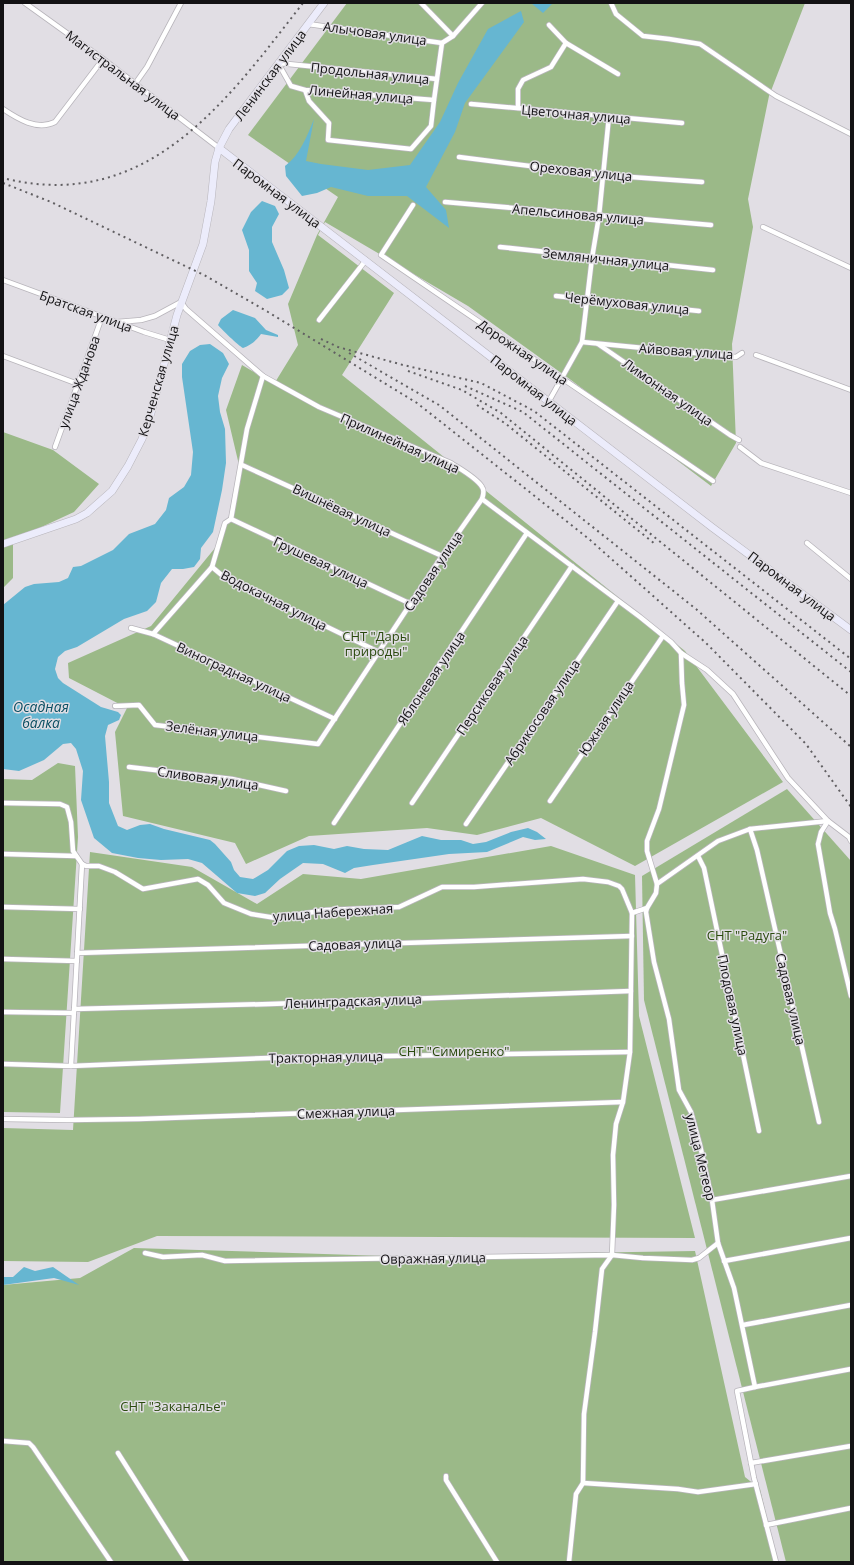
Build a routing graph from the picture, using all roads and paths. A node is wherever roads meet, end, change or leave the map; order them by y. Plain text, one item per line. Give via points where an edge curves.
1 (26, 3) edge
2 (181, 3) edge
3 (324, 3) edge
4 (421, 3) edge
5 (482, 3) edge
6 (611, 3) edge
7 (308, 24) junction
8 (549, 25) dead end
9 (453, 36) junction
10 (442, 42) junction
11 (566, 43) junction
12 (103, 59) junction
13 (278, 63) junction
14 (618, 74) dead end
15 (437, 79) junction
16 (135, 84) junction
17 (305, 90) junction
18 (434, 100) junction
19 (471, 104) dead end
20 (518, 108) junction
21 (3, 109) edge
22 (609, 116) junction
23 (682, 123) dead end
24 (851, 134) edge
25 (219, 148) junction
26 (459, 157) dead end
27 (602, 175) junction
28 (702, 182) dead end
29 (445, 202) dead end
30 (413, 205) dead end
31 (599, 216) junction
32 (711, 225) dead end
33 (763, 227) dead end
34 (500, 247) dead end
35 (592, 258) junction
36 (366, 260) junction
37 (851, 268) edge
38 (713, 270) dead end
39 (3, 280) edge
40 (185, 291) joint
41 (556, 296) dead end
42 (587, 299) junction
43 (181, 302) junction
44 (699, 311) dead end
45 (102, 317) junction
46 (319, 320) dead end
47 (117, 322) junction
48 (170, 340) junction
49 (582, 342) junction
50 (598, 344) junction
51 (742, 353) dead end
52 (756, 355) dead end
53 (3, 356) edge
54 (263, 376) junction
55 (561, 378) junction
56 (78, 384) junction
57 (851, 390) edge
58 (549, 401) junction
59 (739, 440) dead end
60 (55, 447) dead end
61 (740, 447) dead end
62 (242, 464) junction
63 (713, 481) dead end
64 (851, 493) edge
65 (482, 499) junction
66 (231, 519) junction
67 (527, 533) junction
68 (807, 543) dead end
69 (3, 544) edge
70 (442, 556) junction
71 (572, 566) junction
72 (212, 567) junction
73 (851, 579) edge
74 (618, 601) junction
75 (411, 604) junction
76 (131, 628) dead end
77 (851, 630) edge
78 (153, 634) junction
79 (663, 636) junction
80 (379, 652) junction
81 (681, 654) junction
82 (115, 706) dead end
83 (335, 719) junction
84 (318, 744) joint
85 (129, 767) dead end
86 (286, 791) dead end
87 (550, 801) dead end
88 (3, 803) edge
89 (412, 803) dead end
90 (828, 821) junction
91 (334, 823) dead end
92 (466, 824) dead end
93 (750, 829) junction
94 (851, 841) edge
95 (3, 854) edge
96 (76, 856) junction
97 (698, 856) junction
98 (82, 864) junction
99 (657, 884) junction
100 (3, 907) edge
101 (647, 908) junction
102 (80, 909) junction
103 (632, 913) junction
104 (632, 936) junction
105 (77, 953) junction
106 (3, 959) edge
107 (77, 961) junction
108 (631, 991) junction
109 (851, 996) edge
110 (74, 1011) junction
111 (3, 1012) edge
112 (630, 1052) junction
113 (3, 1064) edge
114 (71, 1066) junction
115 (624, 1102) junction
116 (3, 1119) edge
117 (819, 1122) dead end
118 (759, 1131) dead end
119 (851, 1176) edge
120 (712, 1200) junction
121 (851, 1238) edge
122 (718, 1243) junction
123 (145, 1252) dead end
124 (612, 1255) junction
125 (724, 1261) junction
126 (851, 1305) edge
127 (743, 1325) junction
128 (851, 1369) edge
129 (755, 1387) junction
130 (3, 1441) edge
131 (851, 1446) edge
132 (118, 1454) dead end
133 (751, 1464) junction
134 (446, 1476) dead end
135 (583, 1483) junction
136 (756, 1484) junction
137 (851, 1508) edge
138 (766, 1525) junction
139 (112, 1562) edge
140 (187, 1562) edge
141 (497, 1562) edge
142 (569, 1562) edge
143 (776, 1562) edge

1 - 12 street, Магистральная улица
2 - 16 street via 147,67
3 - 7 street, Ленинская улица
4 - 9 street
5 - 9 street
6 - 24 street via 616,14 643,36 700,44 776,96
7 - 10 street, Алычовая улица
7 - 13 street, Ленинская улица
8 - 11 street
9 - 10 street
10 - 15 street
11 - 14 street
11 - 20 street via 551,67 523,80 518,89
12 - 16 street, Магистральная улица
12 - 21 street via 55,122 47,126 30,124
13 - 15 street, Продольная улица
13 - 17 street, Линейная улица via 291,86
13 - 25 street, Ленинская улица via 229,129
15 - 18 street
16 - 25 street, Магистральная улица
17 - 18 street, Линейная улица
17 - 18 street via 309,100 329,123 328,140 411,149 431,126
19 - 20 street, Цветочная улица
20 - 22 street, Цветочная улица
22 - 23 street, Цветочная улица
22 - 27 street
25 - 36 street, Паромная улица
25 - 40 street, Ленинская улица via 203,244
26 - 27 street, Ореховая улица
27 - 28 street, Ореховая улица
27 - 31 street
29 - 31 street, Апельсиновая улица
30 - 55 street, Дорожная улица via 381,256
31 - 32 street, Апельсиновая улица
31 - 35 street
33 - 37 street
34 - 35 street, Земляничная улица
35 - 38 street, Земляничная улица
35 - 42 street
36 - 46 street
36 - 58 street, Паромная улица
39 - 45 street, Братская улица
40 - 43 street, Керченская улица
41 - 42 street, Черёмуховая улица
42 - 44 street, Черёмуховая улица
42 - 49 street
43 - 47 street via 155,316
43 - 48 street, Керченская улица
43 - 54 street, Прилинейная улица
45 - 47 street, Братская улица
45 - 56 street, улица Жданова
47 - 48 street, Братская улица
48 - 69 street, Керченская улица via 142,439 112,491 87,513 76,519
49 - 50 street, Айвовая улица
49 - 55 street
50 - 51 street, Айвовая улица via 736,357
50 - 59 street, Лимонная улица
52 - 57 street
53 - 56 street
54 - 62 street, Водокачная улица via 247,429
54 - 65 street, Прилинейная улица via 319,407 451,464 482,487
55 - 58 street
55 - 63 street, Дорожная улица
56 - 60 street, улица Жданова
58 - 77 street, Паромная улица
61 - 64 street via 761,463
62 - 66 street, Водокачная улица
62 - 70 street, Вишнёвая улица
65 - 67 street
65 - 70 street, Садовая улица
66 - 72 street, Водокачная улица via 226,522
66 - 75 street, Грушевая улица
67 - 71 street
67 - 91 street, Яблоневая улица
68 - 73 street
70 - 75 street, Садовая улица
71 - 74 street
71 - 89 street, Персиковая улица
72 - 78 street, Водокачная улица
72 - 80 street, Водокачная улица via 224,578
74 - 79 street
74 - 92 street, Абрикосовая улица
75 - 80 street, Садовая улица
76 - 78 street, Виноградная улица
78 - 83 street, Виноградная улица
79 - 81 street
79 - 87 street, Южная улица
80 - 83 street, Садовая улица
81 - 90 street via 707,670 733,694 788,778
81 - 99 street via 684,705 659,809 647,841 647,851
82 - 84 street, Зелёная улица via 139,705 155,725
83 - 84 street, Садовая улица
85 - 86 street, Сливовая улица via 232,780
88 - 96 street via 60,804 67,807 73,851
90 - 93 street
90 - 94 street
90 - 109 street via 818,844 830,913
93 - 97 street via 718,841
93 - 117 street, Садовая улица
95 - 96 street
96 - 98 street
97 - 99 street
97 - 118 street, Плодовая улица via 704,868
98 - 102 street
98 - 103 street, улица Набережная via 99,866 115,872 143,889 198,880 208,885 224,903 251,914 276,918 326,910 398,907 442,887 583,879 619,886
99 - 101 street via 656,893
100 - 102 street
101 - 103 street
101 - 120 street, улица Метеор via 654,962 668,1019 679,1090 691,1112
102 - 105 street
103 - 104 street
104 - 105 street, Садовая улица
104 - 108 street
105 - 107 street
106 - 107 street
107 - 110 street
108 - 110 street, Ленинградская улица
108 - 112 street
110 - 111 street
110 - 114 street
112 - 114 street, Тракторная улица via 270,1058
112 - 115 street
113 - 114 street
115 - 116 street, Смежная улица via 147,1119
115 - 124 street via 616,1124 613,1155
119 - 120 street
120 - 122 street, улица Метеор
121 - 125 street
122 - 124 street, Овражная улица via 699,1258 692,1260
122 - 125 street, улица Метеор
123 - 124 street, Овражная улица via 163,1257 202,1255 224,1262
124 - 135 street via 602,1269 584,1414
125 - 127 street, улица Метеор
126 - 127 street
127 - 129 street, улица Метеор
128 - 129 street
129 - 133 street via 737,1391
130 - 139 street via 29,1443 33,1447
131 - 133 street
132 - 140 street
133 - 136 street
134 - 141 street via 446,1480
135 - 136 street via 698,1492
135 - 142 street via 576,1494
136 - 138 street
137 - 138 street
138 - 143 street

